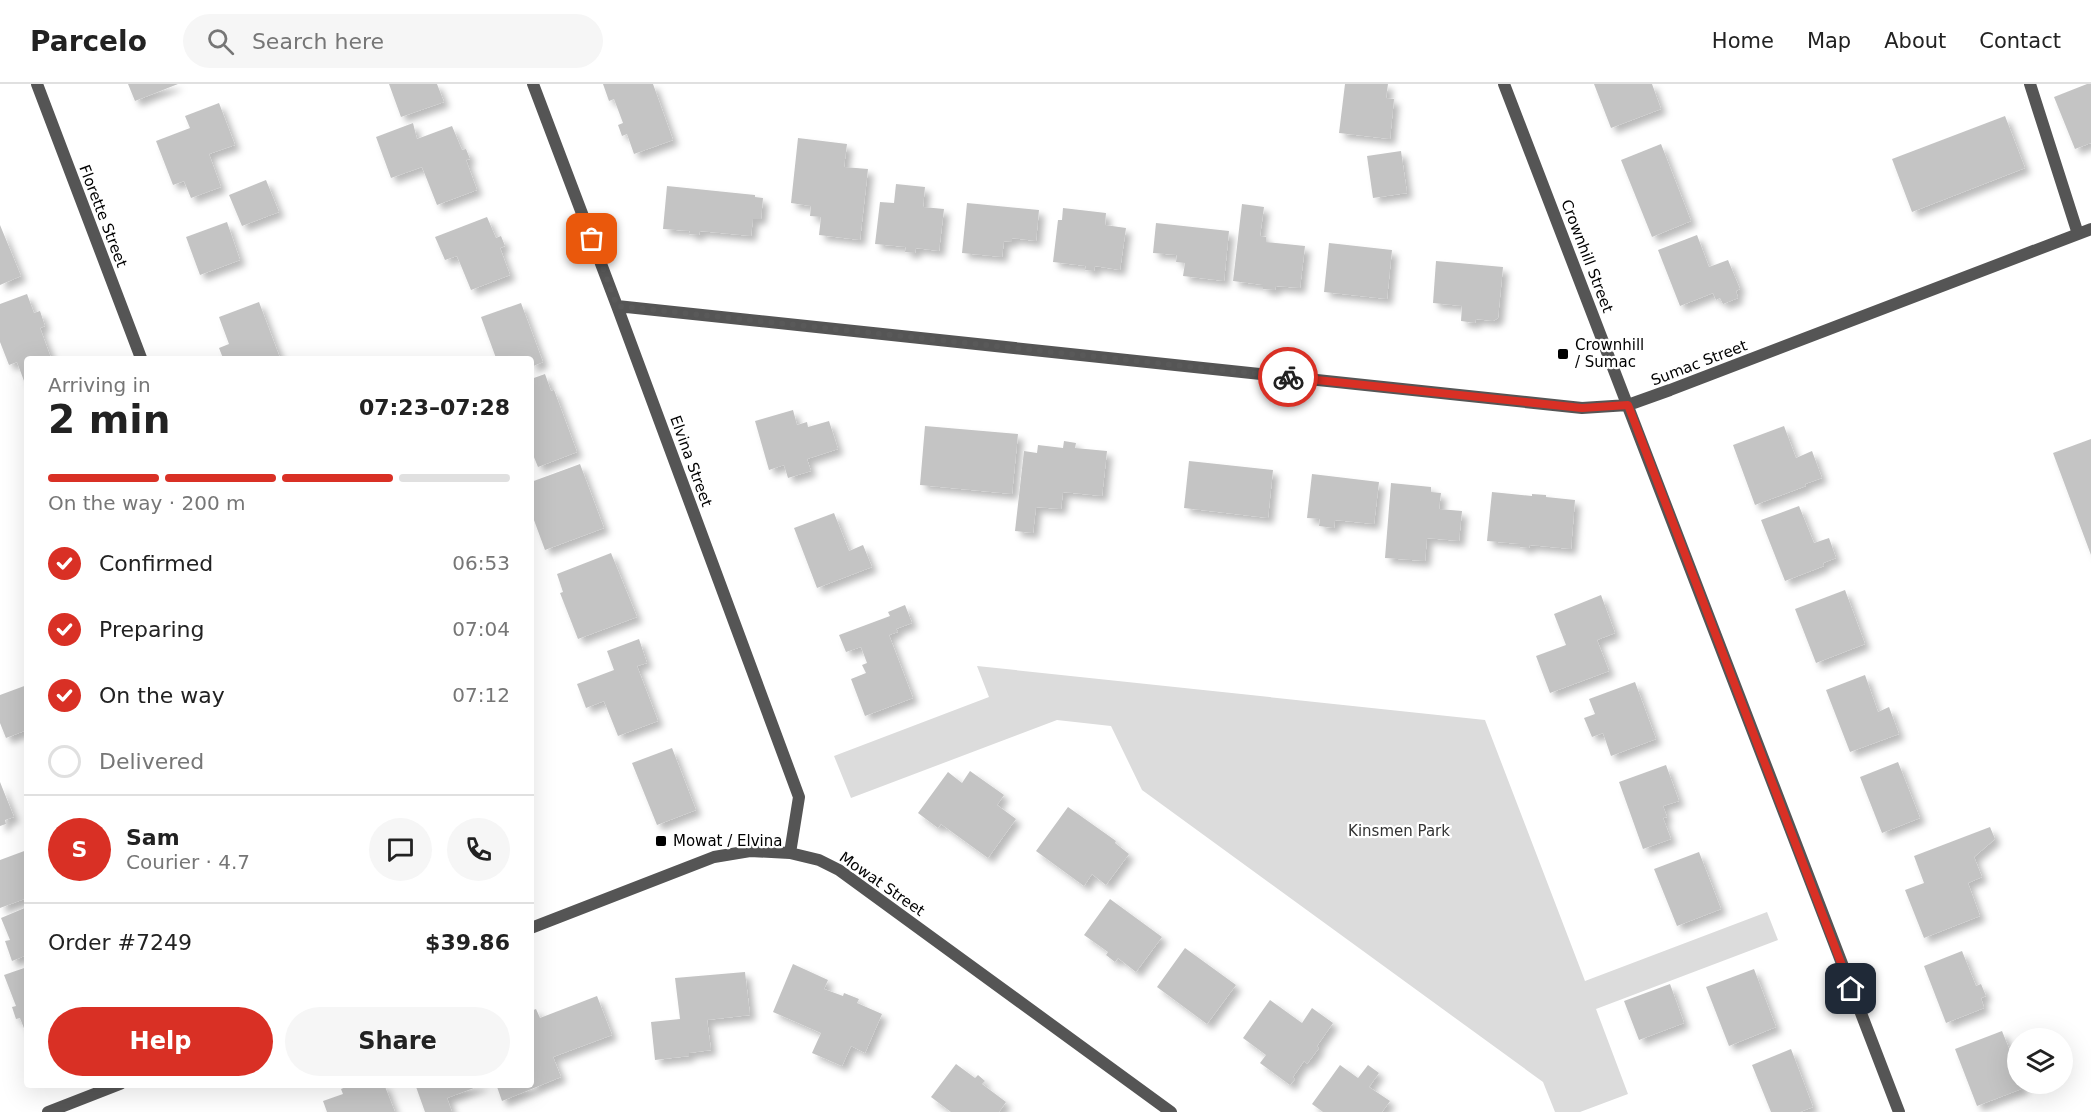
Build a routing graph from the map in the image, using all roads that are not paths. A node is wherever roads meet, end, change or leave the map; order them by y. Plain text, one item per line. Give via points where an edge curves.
1 (37, 84) edge
2 (533, 84) edge
3 (1504, 84) edge
4 (2030, 84) edge
5 (2091, 229) edge
6 (2078, 234) junction
7 (617, 306) junction
8 (140, 356) edge
9 (1628, 405) junction
10 (790, 853) junction
11 (534, 926) edge
12 (110, 1088) edge
13 (48, 1112) edge
14 (1171, 1112) edge
15 (1899, 1112) edge

1 - 8 street, Florette Street
2 - 7 street, Elvina Street
3 - 9 street, Crownhill Street
4 - 6 street
5 - 6 street, Sumac Street
6 - 9 street, Sumac Street
7 - 9 street, Sumac Street via 1582,408
7 - 10 street, Elvina Street via 799,798
9 - 15 street, Crownhill Street
10 - 11 street, Mowat Street via 750,851 714,857
10 - 14 street, Mowat Street via 839,870
12 - 13 street

